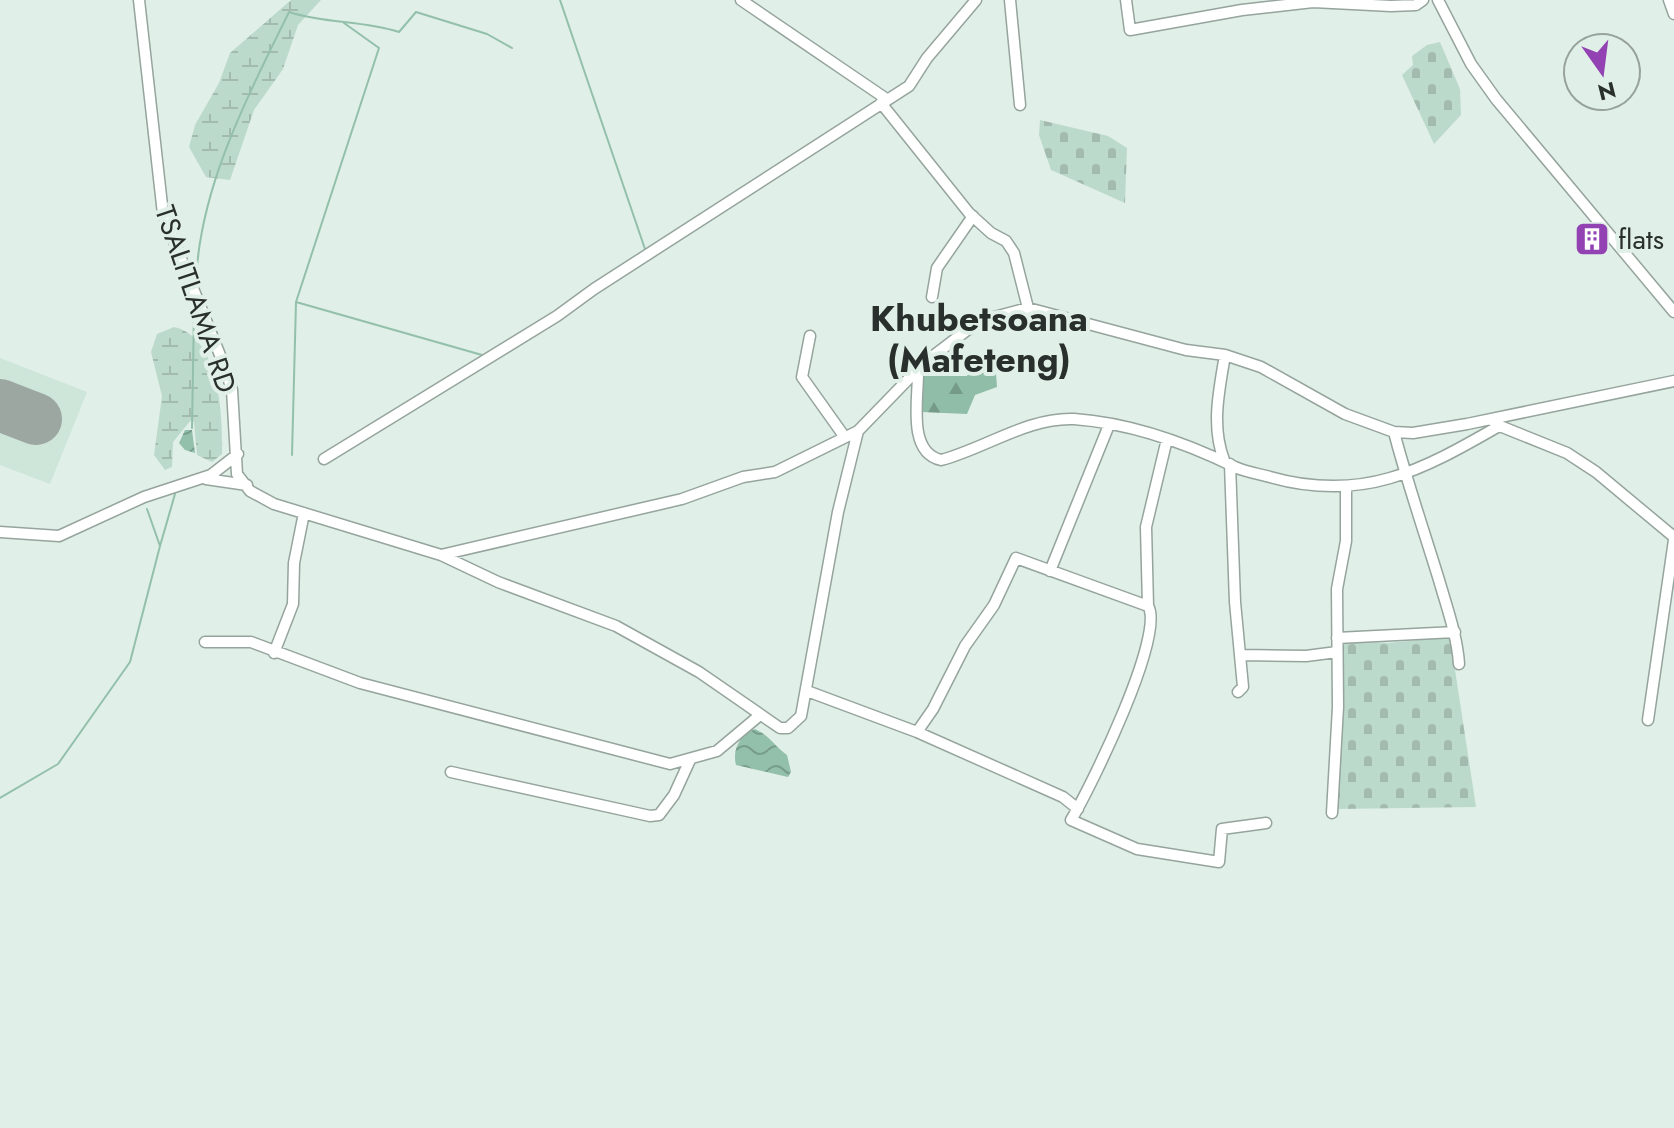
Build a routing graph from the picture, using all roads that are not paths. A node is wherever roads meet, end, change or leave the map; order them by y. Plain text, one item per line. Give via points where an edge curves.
1 (139, 0) edge
2 (741, 0) edge
3 (976, 0) edge
4 (1010, 0) edge
5 (1126, 0) edge
6 (1423, 0) edge
7 (1438, 0) edge
8 (1669, 0) edge
9 (1674, 14) edge
10 (883, 101) junction
11 (1020, 105) dead end
12 (973, 216) junction
13 (932, 297) dead end
14 (1028, 308) junction
15 (1674, 312) edge
16 (810, 336) dead end
17 (1225, 355) junction
18 (918, 369) junction
19 (1674, 381) edge
20 (1489, 419) junction
21 (1109, 425) junction
22 (1499, 426) junction
23 (858, 431) junction
24 (1394, 432) junction
25 (844, 436) junction
26 (1167, 439) junction
27 (324, 459) dead end
28 (1227, 462) junction
29 (230, 473) junction
30 (1404, 474) junction
31 (1346, 487) junction
32 (304, 513) junction
33 (0, 532) edge
34 (1674, 538) edge
35 (441, 555) junction
36 (1050, 571) junction
37 (1148, 606) junction
38 (1455, 632) junction
39 (1337, 638) junction
40 (205, 642) dead end
41 (1337, 652) junction
42 (274, 653) junction
43 (1242, 655) junction
44 (1459, 664) dead end
45 (807, 691) junction
46 (1238, 692) dead end
47 (760, 715) junction
48 (1648, 720) dead end
49 (917, 732) junction
50 (690, 760) junction
51 (451, 772) dead end
52 (1078, 809) junction
53 (1332, 813) dead end
54 (1266, 823) dead end

1 - 29 street, TSALITLAMA RD via 163,214 232,390 238,454
2 - 10 street
3 - 10 street via 909,86
4 - 11 street
5 - 6 street via 1130,30 1299,4 1391,6
7 - 15 street via 1496,99
8 - 9 street
10 - 12 street
10 - 27 street via 557,316
12 - 13 street via 937,268
12 - 14 street via 1014,253
14 - 17 street via 1186,350
14 - 18 street via 979,321
16 - 25 street via 802,377
17 - 24 street via 1261,367 1345,414
17 - 28 street via 1217,443
18 - 21 street via 919,441 935,459 1052,420
18 - 23 street
19 - 20 street
20 - 22 street
20 - 24 street
21 - 26 street
21 - 36 street
22 - 30 street
22 - 34 street via 1567,453
23 - 25 street
23 - 45 street via 838,512
24 - 30 street
25 - 35 street via 775,472
26 - 28 street
26 - 37 street via 1146,527
28 - 31 street via 1297,485
28 - 43 street
29 - 32 street via 262,499
29 - 33 street via 144,497 59,536
30 - 31 street via 1383,483
30 - 38 street
31 - 39 street
32 - 35 street
32 - 42 street via 293,604
34 - 48 street
35 - 47 street via 616,626 699,672
36 - 37 street
36 - 49 street via 1016,558 994,605
37 - 52 street via 1153,614 1151,636 1128,702
38 - 39 street
38 - 44 street
39 - 41 street
40 - 42 street via 251,642
41 - 43 street
41 - 53 street
42 - 50 street via 360,683 652,761
43 - 46 street via 1243,687
45 - 47 street via 801,716 788,728
45 - 49 street
47 - 50 street via 717,751
49 - 52 street via 1063,797
50 - 51 street via 674,795 659,815 650,816
52 - 54 street via 1071,820 1137,849 1219,862 1222,829

